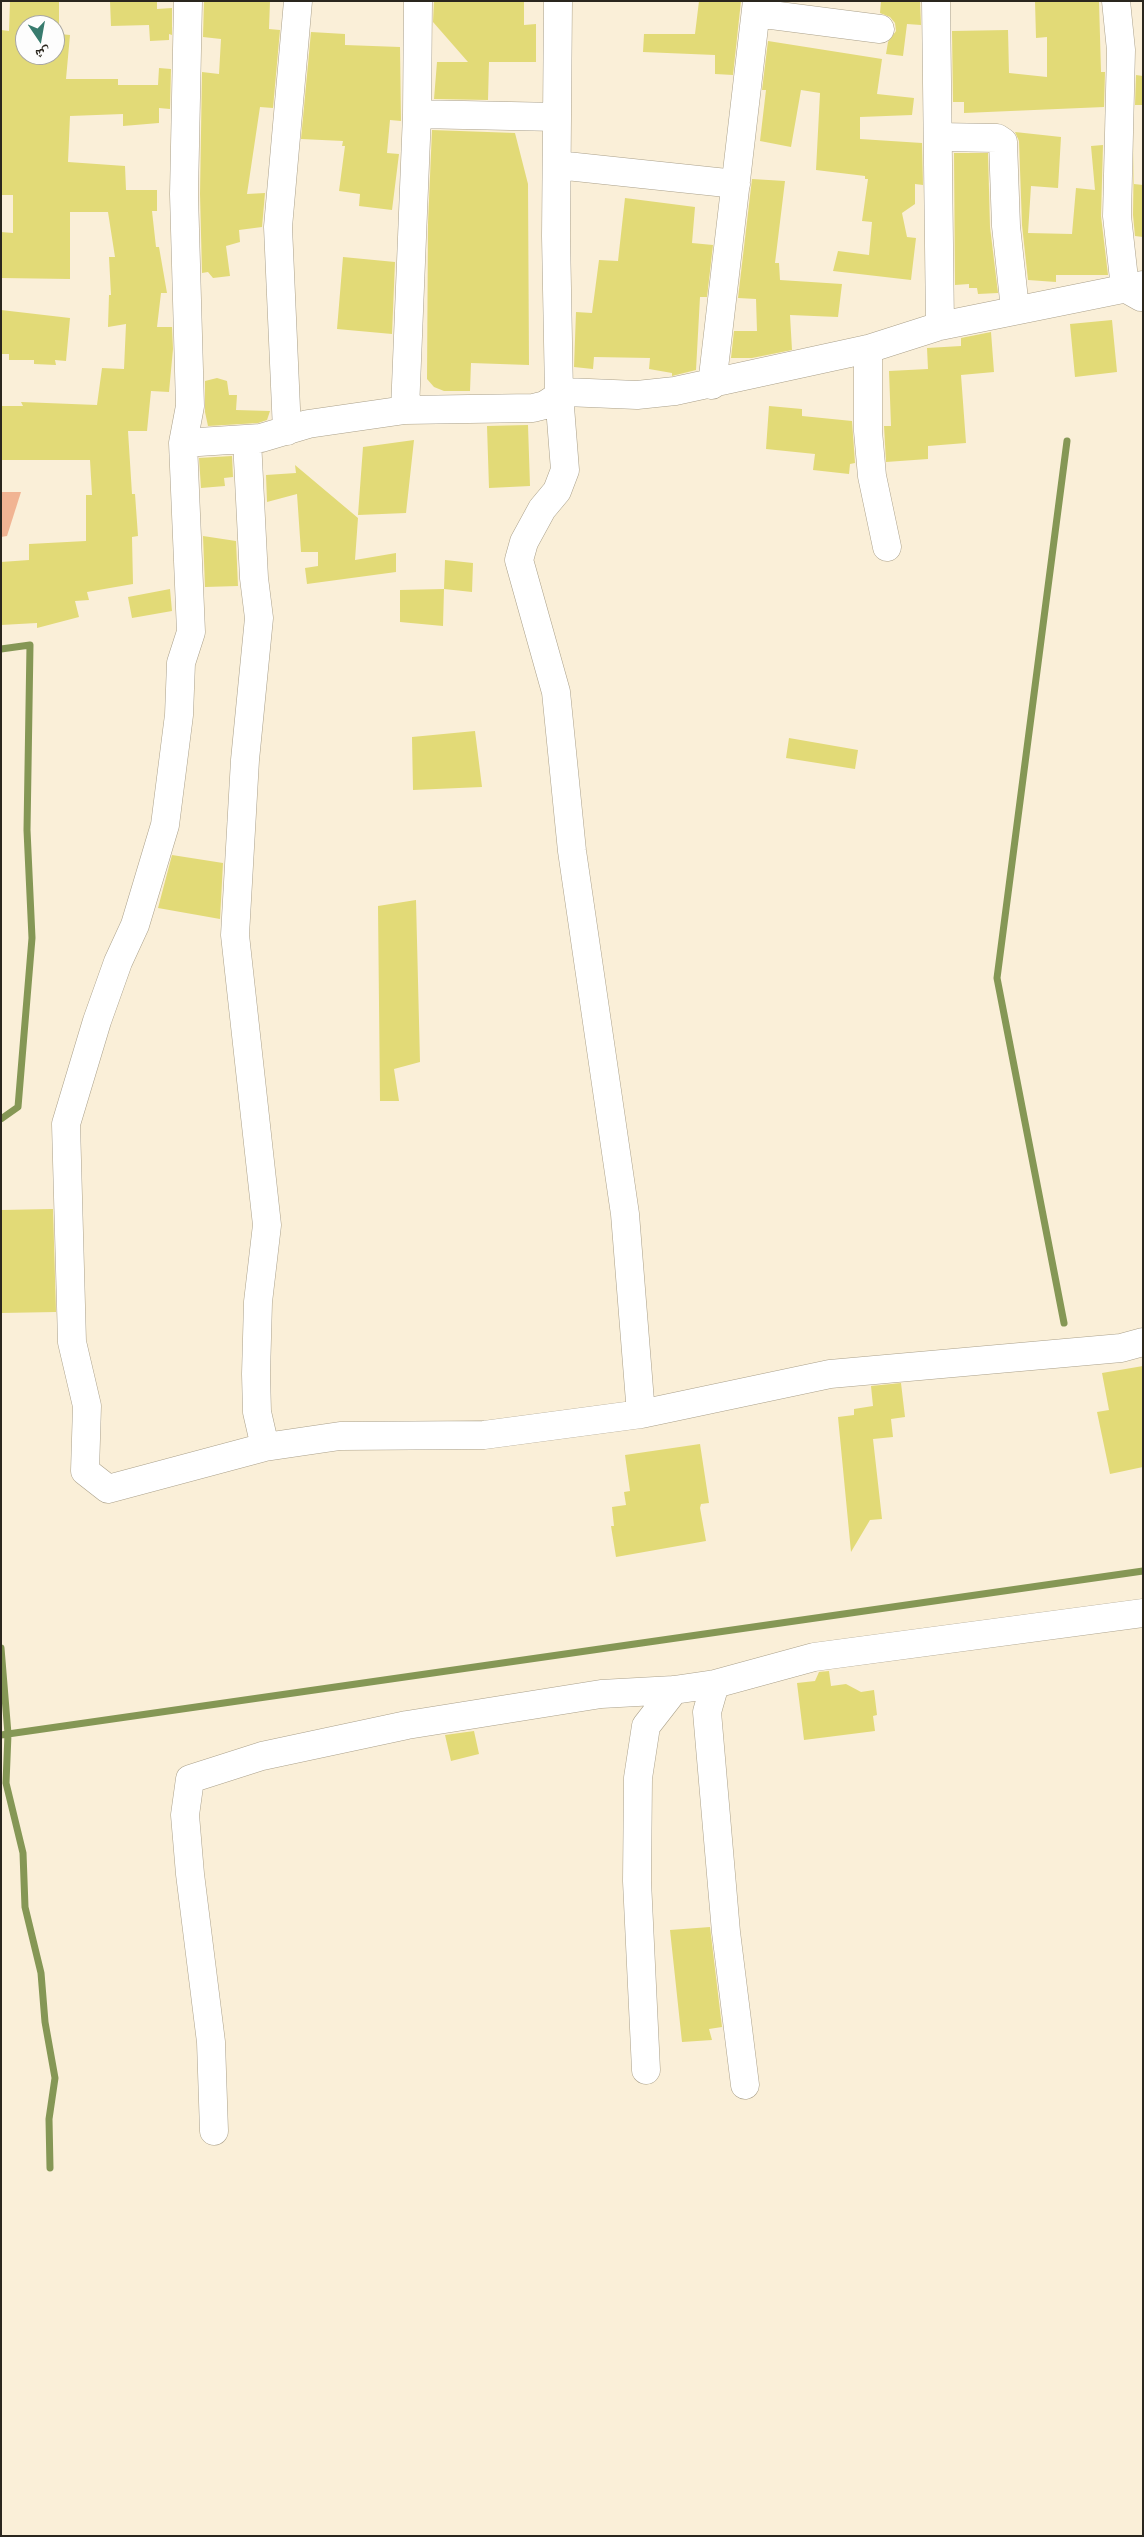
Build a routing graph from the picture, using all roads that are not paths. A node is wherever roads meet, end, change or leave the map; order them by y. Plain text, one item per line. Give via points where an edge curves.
1 (188, 1) edge
2 (298, 1) edge
3 (418, 1) edge
4 (558, 1) edge
5 (936, 1) edge
6 (1116, 1) edge
7 (757, 7) edge
8 (880, 29) dead end
9 (417, 114) junction
10 (557, 117) junction
11 (938, 137) junction
12 (557, 165) junction
13 (736, 184) junction
14 (1137, 290) edge
15 (1015, 309) junction
16 (940, 326) junction
17 (868, 349) junction
18 (712, 385) junction
19 (559, 394) junction
20 (405, 410) junction
21 (287, 431) junction
22 (247, 440) junction
23 (183, 443) junction
24 (887, 547) dead end
25 (1143, 1342) edge
26 (641, 1414) junction
27 (265, 1447) junction
28 (1143, 1613) edge
29 (715, 1684) junction
30 (674, 1690) junction
31 (646, 2070) dead end
32 (745, 2085) dead end
33 (214, 2131) dead end

1 - 23 street via 184,194 190,406
2 - 21 street via 278,227
3 - 9 street
4 - 10 street
5 - 11 street
6 - 14 street via 1121,50 1117,216
7 - 8 street
7 - 13 street
9 - 10 street
9 - 20 street
10 - 12 street
11 - 15 street via 997,138 1003,142 1006,226
11 - 16 street
12 - 13 street
12 - 19 street
13 - 18 street
14 - 15 street
15 - 16 street
16 - 17 street
17 - 18 street
17 - 24 street via 868,431 872,476
18 - 19 street via 636,395
19 - 20 street via 545,405 533,408
19 - 26 street via 565,470 557,491 542,509 524,542 519,560 556,692 572,851 625,1214
20 - 21 street via 308,424
21 - 22 street
22 - 23 street
22 - 27 street via 259,618 245,760 235,934 267,1225 258,1302 256,1374 257,1412
23 - 27 street via 191,632 181,663 179,715 165,825 135,925 97,1021 66,1124 72,1342 87,1406 85,1471 108,1489
25 - 26 street via 1120,1348 830,1374
26 - 27 street via 484,1435 340,1436
28 - 29 street via 814,1657
29 - 30 street
29 - 32 street via 707,1712 726,1932
30 - 31 street via 646,1726 638,1778 637,1881
30 - 33 street via 601,1694 407,1725 262,1756 190,1780 185,1815 211,2042

